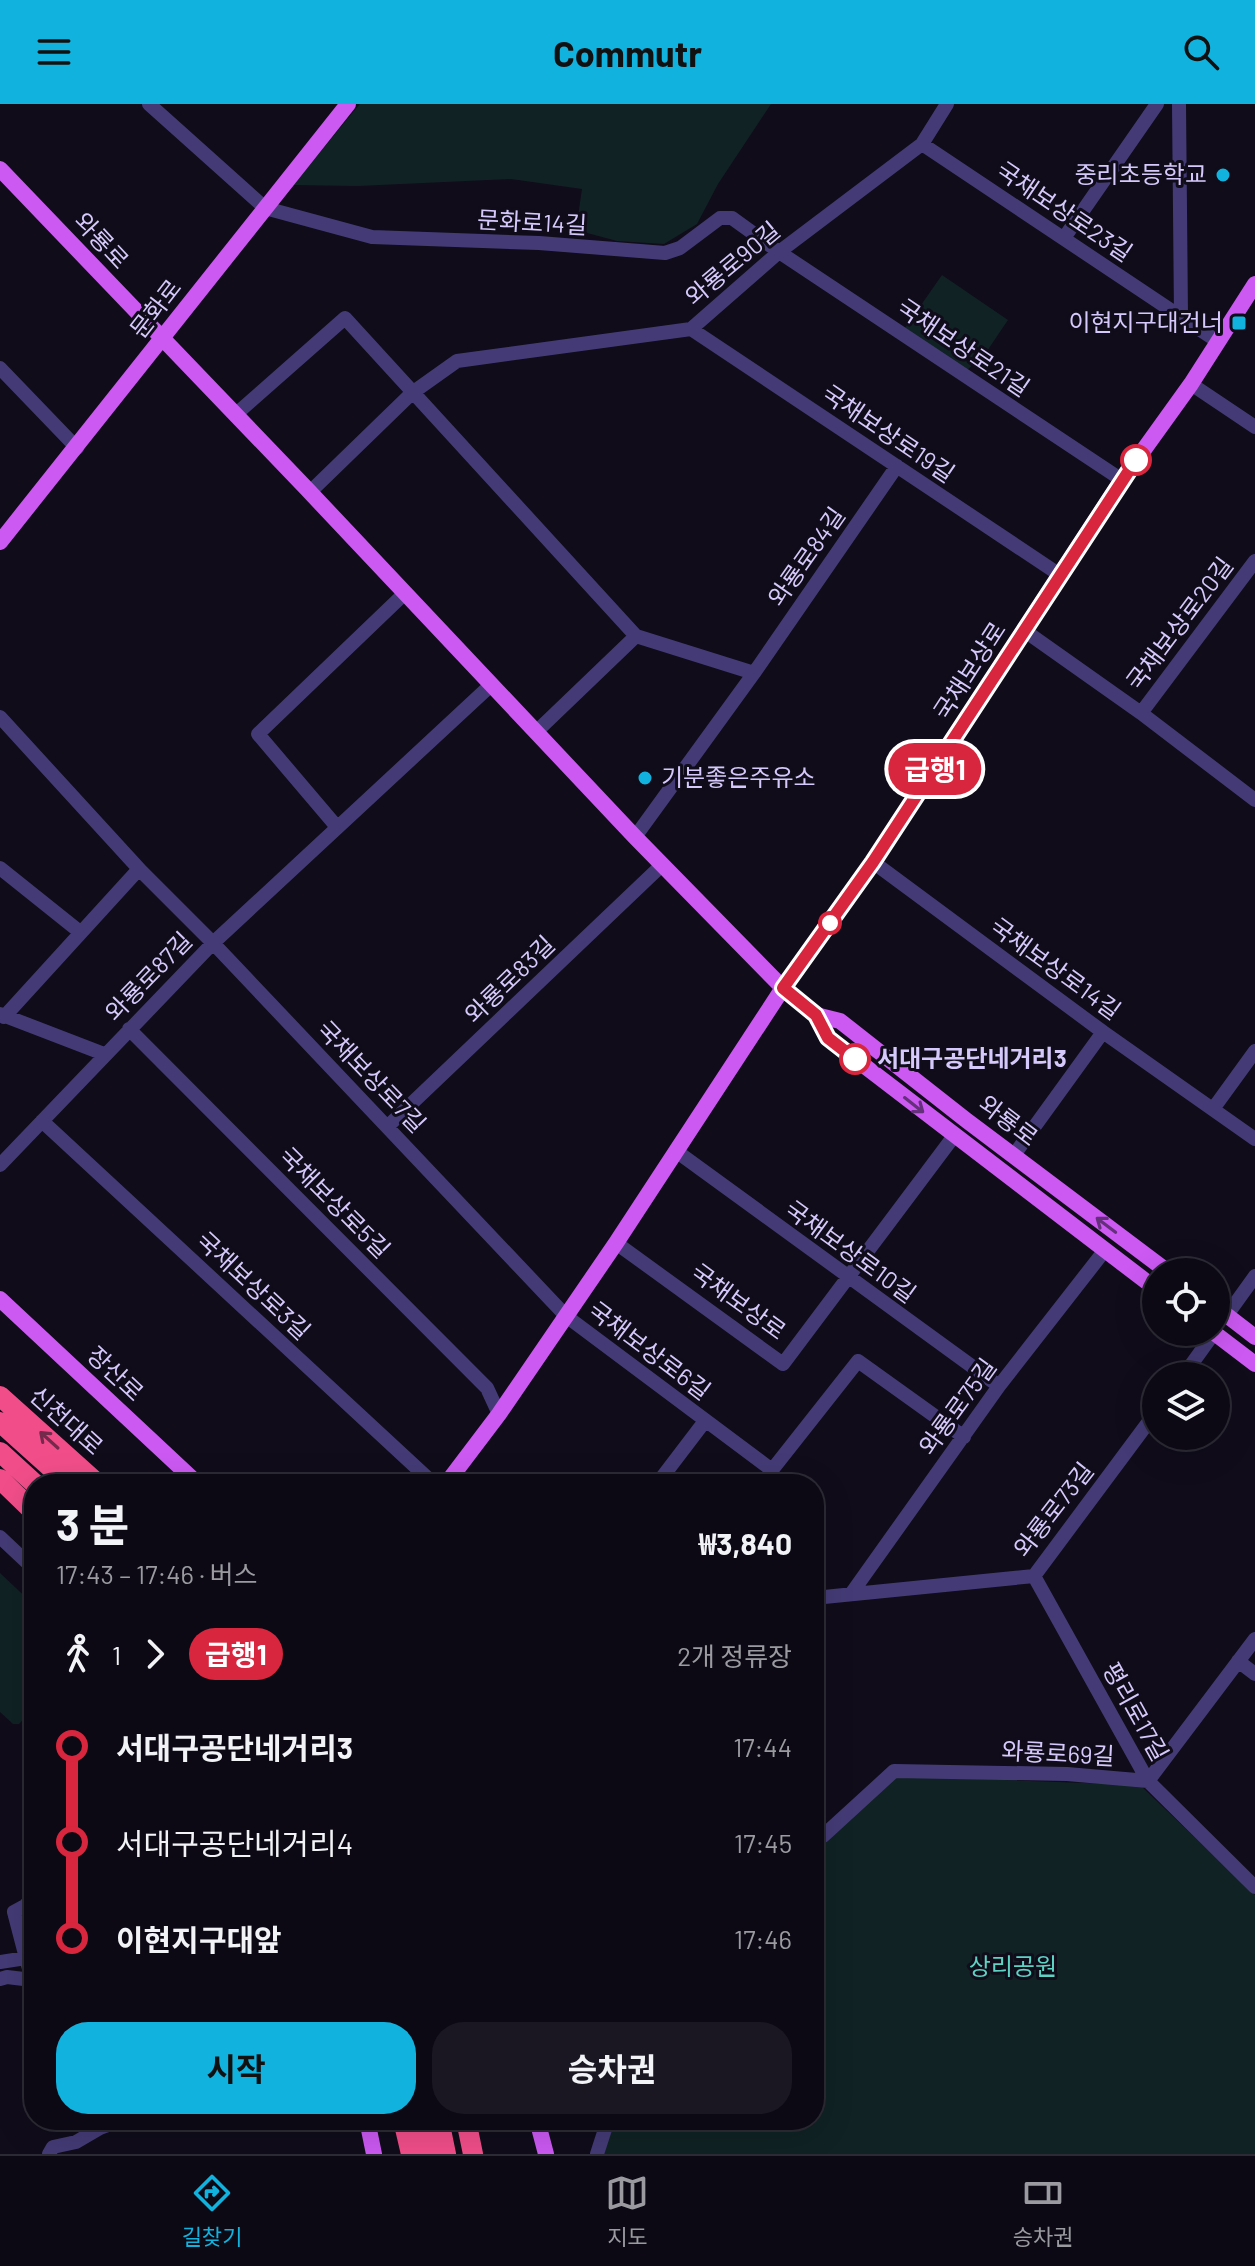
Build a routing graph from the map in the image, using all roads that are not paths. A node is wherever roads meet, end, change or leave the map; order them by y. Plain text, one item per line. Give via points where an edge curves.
1 (149, 104) edge
2 (348, 104) edge
3 (947, 104) edge
4 (1157, 104) edge
5 (1179, 104) edge
6 (922, 144) junction
7 (0, 169) edge
8 (265, 208) junction
9 (1064, 238) junction
10 (779, 252) junction
11 (1255, 284) edge
12 (1181, 317) junction
13 (691, 329) junction
14 (162, 340) junction
15 (1217, 341) junction
16 (0, 368) edge
17 (1191, 384) junction
18 (412, 393) junction
19 (235, 415) junction
20 (1255, 427) edge
21 (77, 448) junction
22 (897, 466) junction
23 (1122, 480) junction
24 (310, 492) junction
25 (0, 542) edge
26 (1255, 561) edge
27 (1060, 575) junction
28 (404, 594) junction
29 (1025, 631) junction
30 (636, 636) junction
31 (754, 673) junction
32 (491, 685) junction
33 (1141, 713) junction
34 (0, 717) edge
35 (536, 732) junction
36 (1255, 800) edge
37 (337, 827) junction
38 (635, 837) junction
39 (873, 862) junction
40 (662, 865) junction
41 (0, 868) edge
42 (141, 871) junction
43 (80, 932) junction
44 (213, 943) junction
45 (783, 988) junction
46 (816, 1015) junction
47 (2, 1016) edge
48 (129, 1029) junction
49 (1103, 1032) junction
50 (1255, 1051) edge
51 (104, 1054) junction
52 (1213, 1109) junction
53 (42, 1121) junction
54 (388, 1126) junction
55 (954, 1136) junction
56 (1255, 1139) edge
57 (676, 1151) junction
58 (1014, 1155) junction
59 (0, 1165) edge
60 (616, 1243) junction
61 (1105, 1250) junction
62 (1150, 1258) edge
63 (1255, 1276) edge
64 (848, 1278) junction
65 (1142, 1278) edge
66 (0, 1299) edge
67 (1230, 1303) edge
68 (566, 1316) junction
69 (1230, 1317) edge
70 (1255, 1337) edge
71 (1230, 1345) edge
72 (1255, 1364) edge
73 (999, 1386) junction
74 (0, 1396) edge
75 (499, 1414) junction
76 (705, 1421) junction
77 (0, 1422) edge
78 (1142, 1431) edge
79 (964, 1437) junction
80 (0, 1452) edge
81 (24, 1474) edge
82 (58, 1474) edge
83 (87, 1474) edge
84 (187, 1474) edge
85 (423, 1474) edge
86 (454, 1474) edge
87 (665, 1474) edge
88 (0, 1479) edge
89 (24, 1502) edge
90 (0, 1537) edge
91 (24, 1560) edge
92 (1034, 1576) junction
93 (851, 1594) junction
94 (824, 1597) edge
95 (1255, 1639) edge
96 (1238, 1661) junction
97 (1255, 1674) edge
98 (1148, 1781) junction
99 (824, 1835) edge
100 (1255, 1887) edge
101 (24, 1907) edge
102 (24, 1941) edge
103 (24, 1959) edge
104 (0, 1962) edge
105 (0, 1979) edge
106 (24, 1981) edge
107 (97, 2130) edge
108 (369, 2130) edge
109 (405, 2130) edge
110 (425, 2130) edge
111 (441, 2130) edge
112 (468, 2130) edge
113 (536, 2130) edge
114 (538, 2130) edge
115 (605, 2130) edge
116 (49, 2154) edge
117 (374, 2154) edge
118 (411, 2154) edge
119 (430, 2154) edge
120 (446, 2154) edge
121 (473, 2154) edge
122 (537, 2154) edge
123 (546, 2154) edge
124 (597, 2154) edge

1 - 8 street
2 - 8 main road, 문화로
3 - 6 street, 와룡로90길
4 - 9 street
5 - 12 street
6 - 9 street, 국채보상로23길
6 - 10 street, 와룡로90길
7 - 14 main road, 와룡로
8 - 10 street, 문화로14길 via 372,237 665,253 720,218 732,218
8 - 14 main road, 문화로
9 - 12 street, 국채보상로23길
10 - 13 street, 와룡로90길
10 - 23 street, 국채보상로21길
11 - 15 main road, 국채보상로
12 - 15 street, 국채보상로23길
13 - 18 street, 와룡로90길 via 457,361
13 - 22 street, 국채보상로19길
14 - 19 main road, 와룡로
14 - 21 main road, 문화로
15 - 17 main road, 국채보상로
16 - 21 street
17 - 20 street
17 - 23 main road, 국채보상로
18 - 19 street via 345,318
18 - 24 street, 와룡로90길
18 - 30 street
19 - 24 main road, 와룡로
21 - 25 main road, 문화로
22 - 27 street, 국채보상로19길
22 - 31 street, 와룡로84길
23 - 27 main road, 국채보상로
24 - 28 main road, 와룡로
26 - 33 street, 국채보상로20길
27 - 29 main road, 국채보상로
28 - 32 main road, 와룡로
28 - 37 street via 258,734
29 - 33 street, 국채보상로20길
29 - 39 main road, 국채보상로
30 - 31 street
30 - 35 street
31 - 38 street, 와룡로84길
32 - 35 main road, 와룡로
32 - 37 street, 와룡로87길
33 - 36 street, 국채보상로20길
34 - 42 street, 국채보상로7길
35 - 38 main road, 와룡로
37 - 44 street, 와룡로87길
38 - 40 main road, 와룡로
39 - 45 main road, 국채보상로
39 - 49 street, 국채보상로14길
40 - 45 main road, 와룡로
40 - 54 street, 와룡로83길
41 - 43 street
42 - 43 street
42 - 44 street, 국채보상로7길
43 - 47 street
44 - 48 street, 와룡로87길
44 - 54 street, 국채보상로7길
45 - 46 main road, 와룡로
45 - 57 main road, 국채보상로
46 -> 55 main road, 와룡로 via 828,1038
46 - 58 main road, 와룡로 via 840,1021
47 - 51 street
48 - 51 street, 와룡로87길
48 - 75 street, 국채보상로5길 via 487,1388
49 - 52 street, 국채보상로14길
49 - 58 street
50 - 52 street
51 - 53 street, 와룡로87길
52 - 56 street, 국채보상로14길
53 - 59 street, 와룡로87길
53 - 85 street, 국채보상로3길
54 - 68 street, 국채보상로7길
55 - 61 main road, 와룡로
55 - 64 street, 와룡로
57 - 60 main road, 국채보상로
57 - 64 street, 국채보상로10길
62 -> 58 main road, 와룡로
60 - 64 street, 국채보상로 via 783,1364
60 - 68 main road, 국채보상로
61 - 65 main road, 와룡로
61 - 73 street, 와룡로75길
63 - 67 street
64 - 73 street, 국채보상로10길
66 - 84 main road, 장산로
68 - 75 main road, 국채보상로
68 - 76 street, 국채보상로6길
69 - 70 main road
71 - 72 main road
73 - 79 street, 와룡로75길
83 -> 74 highway, 신천대로
75 - 86 main road, 국채보상로
76 - 79 street, 국채보상로6길 via 772,1470 858,1361
76 - 87 street, 국채보상로6길
77 - 82 highway
78 - 92 street, 와룡로73길
79 - 93 street, 와룡로75길
80 - 81 highway
88 - 89 highway
90 - 91 street
92 - 93 street, 와룡로73길
92 - 98 street, 평리로17길
93 - 94 street, 와룡로73길
95 - 96 street, 와룡로69길
96 - 97 street
96 - 98 street, 와룡로69길
98 - 99 street, 와룡로69길 via 894,1771
98 - 100 street, 평리로17길
101 - 102 street via 14,1912
103 - 104 street
105 - 106 street
107 - 116 street via 53,2147
108 - 117 main road
109 - 118 highway
110 - 119 highway
111 - 120 highway
112 - 121 highway
113 - 122 main road
114 - 123 main road
115 - 124 street

